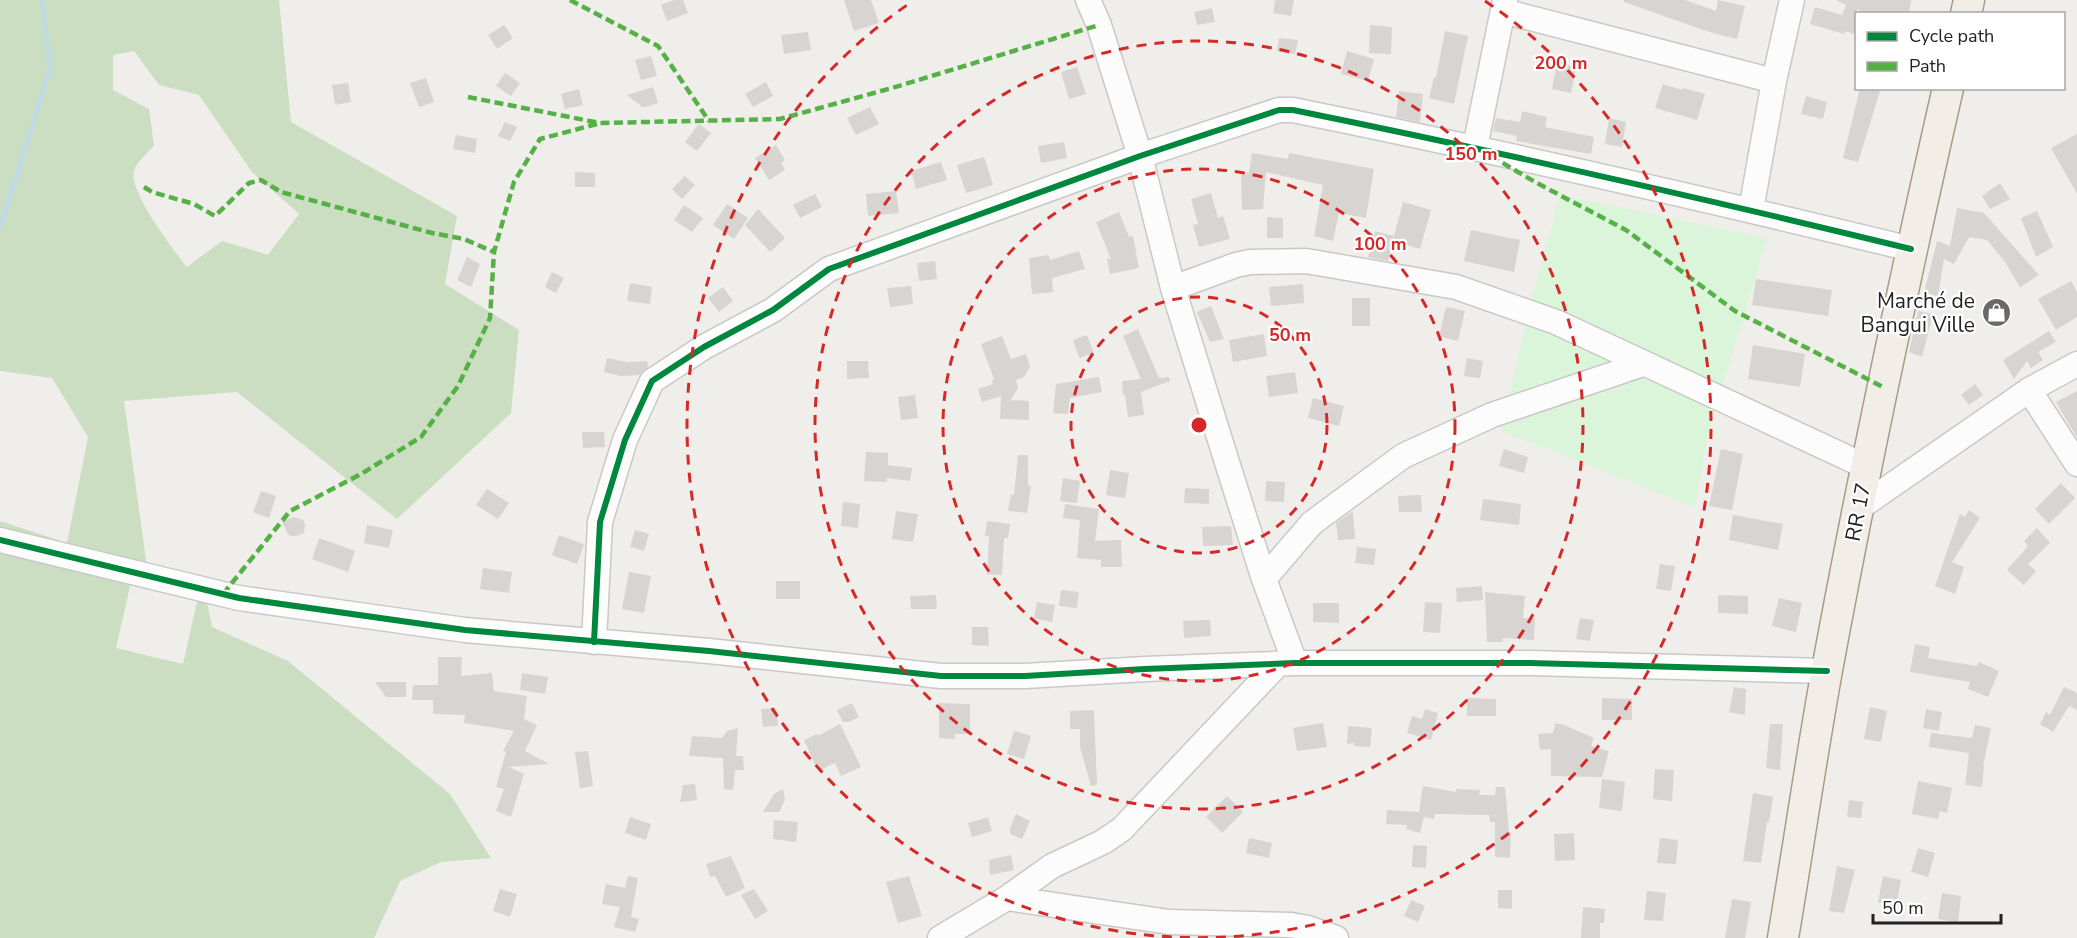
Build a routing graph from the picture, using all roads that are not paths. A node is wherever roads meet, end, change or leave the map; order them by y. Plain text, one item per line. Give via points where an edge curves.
1 (1088, 0) edge
2 (1792, 0) edge
3 (1504, 6) edge
4 (1774, 81) junction
5 (1948, 90) edge
6 (1475, 147) junction
7 (1140, 156) junction
8 (1751, 210) junction
9 (1911, 249) junction
10 (1173, 288) junction
11 (1643, 364) junction
12 (2077, 364) edge
13 (2029, 390) junction
14 (2077, 464) edge
15 (1867, 467) junction
16 (1859, 508) junction
17 (0, 540) edge
18 (1264, 579) junction
19 (594, 642) junction
20 (1286, 664) junction
21 (1827, 671) junction
22 (1007, 898) junction
23 (940, 938) edge
24 (1336, 938) edge
25 (1783, 938) edge

1 - 7 street
2 - 4 street
3 - 4 street
3 - 6 street
4 - 8 street
5 - 9 main road, RR 17 / RR 17
6 - 7 street via 1280,110
6 - 8 street
7 - 10 street
7 - 19 street via 829,269 772,310 652,381 625,440 600,522
8 - 9 street
9 - 15 main road, RR 17 / RR 17
10 - 11 street via 1243,263 1306,261 1456,287 1556,322
10 - 18 street
11 - 15 street
11 - 18 street via 1492,415 1403,456 1312,523
12 - 13 street
13 - 14 street
13 - 16 street
15 - 16 main road, RR 17 / RR 17
16 - 21 main road, RR 17 / RR 17
17 - 19 street via 239,598 457,630
18 - 20 street
19 - 20 street via 941,676
20 - 21 street via 1530,663
20 - 22 street via 1122,829 1052,866
21 - 25 main road, RR 17 / RR 17
22 - 23 street
22 - 24 street via 1169,922 1291,925

